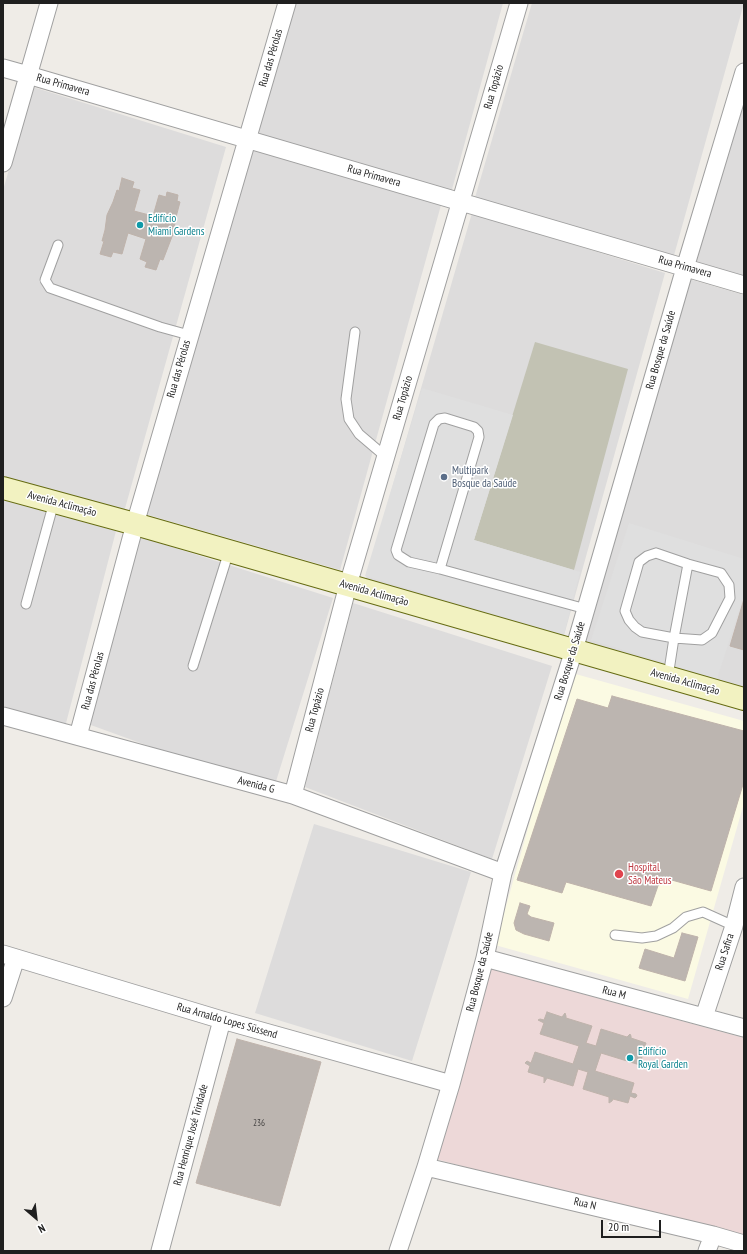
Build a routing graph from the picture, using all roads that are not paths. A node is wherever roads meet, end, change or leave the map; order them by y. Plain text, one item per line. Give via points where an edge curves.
1 (49, 3) edge
2 (287, 3) edge
3 (519, 3) edge
4 (3, 68) edge
5 (744, 72) edge
6 (28, 75) junction
7 (248, 139) junction
8 (3, 164) edge
9 (461, 202) junction
10 (58, 244) dead end
11 (685, 268) junction
12 (744, 285) edge
13 (355, 332) dead end
14 (189, 335) junction
15 (386, 457) junction
16 (3, 488) edge
17 (54, 502) junction
18 (135, 524) junction
19 (229, 551) junction
20 (688, 564) junction
21 (440, 569) junction
22 (348, 585) junction
23 (26, 604) dead end
24 (586, 609) junction
25 (674, 638) junction
26 (574, 650) junction
27 (193, 666) dead end
28 (668, 677) junction
29 (744, 699) edge
30 (3, 716) edge
31 (78, 736) junction
32 (293, 795) junction
33 (503, 873) junction
34 (744, 887) edge
35 (734, 926) junction
36 (616, 935) dead end
37 (10, 956) edge
38 (485, 958) junction
39 (3, 998) edge
40 (704, 1017) junction
41 (222, 1020) junction
42 (744, 1028) edge
43 (451, 1084) junction
44 (426, 1167) junction
45 (713, 1235) junction
46 (744, 1244) edge
47 (160, 1251) edge
48 (398, 1251) edge
49 (708, 1251) edge

1 - 6 street
2 - 7 street, Rua das Pérolas
3 - 9 street, Rua Topázio
4 - 6 street, Rua Primavera
5 - 11 street, Rua Bosque da Saúde
6 - 7 street, Rua Primavera
6 - 8 street
7 - 9 street, Rua Primavera
7 - 14 street, Rua das Pérolas
9 - 11 street, Rua Primavera
9 - 15 street, Rua Topázio
10 - 14 lane via 45,280 50,288
11 - 12 street, Rua Primavera
11 - 24 street, Rua Bosque da Saúde
13 - 15 lane via 346,399 349,420 359,434
14 - 18 street, Rua das Pérolas
15 - 22 street, Rua Topázio
16 - 17 street, Avenida Aclimação
17 - 18 street, Avenida Aclimação
17 - 23 lane
18 - 19 street, Avenida Aclimação
18 - 31 street, Rua das Pérolas
19 - 22 street, Avenida Aclimação
19 - 27 lane
20 - 25 lane
20 - 25 lane via 721,573 728,585 730,598 712,633 702,640
20 - 25 lane via 656,553 647,556 639,562 625,611 629,620 642,632
21 - 21 lane via 479,438 474,427 445,418 434,424 396,550 398,555 409,562
21 - 24 lane
22 - 26 street, Avenida Aclimação
22 - 32 street, Rua Topázio
24 - 26 street, Rua Bosque da Saúde
25 - 28 lane
26 - 28 street, Avenida Aclimação
26 - 33 street, Rua Bosque da Saúde
28 - 29 street, Avenida Aclimação
30 - 31 street, Avenida G
31 - 32 street, Avenida G
32 - 33 street, Avenida G
33 - 38 street, Rua Bosque da Saúde
34 - 35 street, Rua Safira
35 - 36 lane via 703,912 686,917 673,928 656,936 642,938
35 - 40 street, Rua Safira
37 - 39 street
37 - 41 street, Rua Arnaldo Lopes Süssend
38 - 40 street, Rua M
38 - 43 street, Rua Bosque da Saúde
40 - 42 street, Rua M
41 - 43 street, Rua Arnaldo Lopes Süssend
41 - 47 street, Rua Henrique José Trindade
43 - 44 street, Rua Bosque da Saúde
44 - 45 street, Rua N
44 - 48 street, Rua Bosque da Saúde
45 - 46 street, Rua N
45 - 49 street

